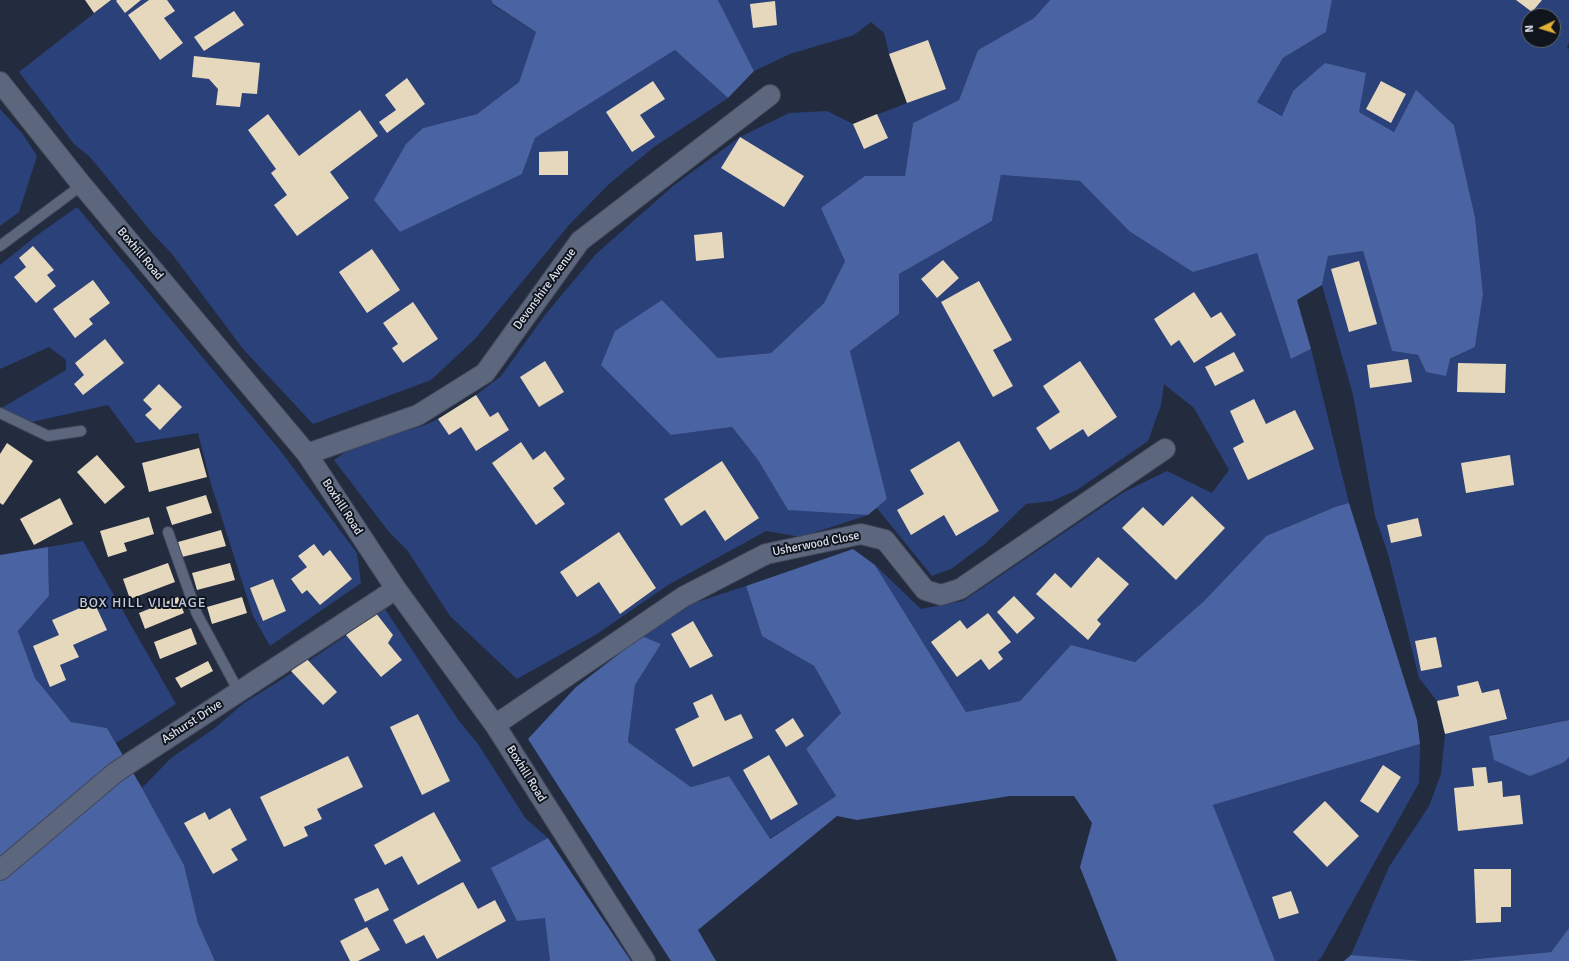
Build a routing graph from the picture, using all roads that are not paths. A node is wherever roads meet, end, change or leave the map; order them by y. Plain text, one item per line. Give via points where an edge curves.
1 (0, 82) edge
2 (770, 95) dead end
3 (82, 185) junction
4 (0, 246) edge
5 (0, 412) edge
6 (80, 431) dead end
7 (1165, 449) dead end
8 (307, 454) junction
9 (168, 532) dead end
10 (396, 589) junction
11 (239, 692) junction
12 (495, 725) junction
13 (0, 870) edge
14 (645, 961) edge

1 - 3 street, Boxhill Road
2 - 8 street, Devonshire Avenue via 580,241 485,373 418,415
3 - 4 lane
3 - 8 street, Boxhill Road
5 - 6 lane via 48,436
7 - 12 street, Usherwood Close via 960,589 941,595 924,590 885,540 860,534 766,554 682,597
8 - 10 street, Boxhill Road
9 - 11 lane via 197,614
10 - 11 street, Ashurst Drive
10 - 12 street, Boxhill Road
11 - 13 street, Ashurst Drive via 116,772
12 - 14 street, Boxhill Road

